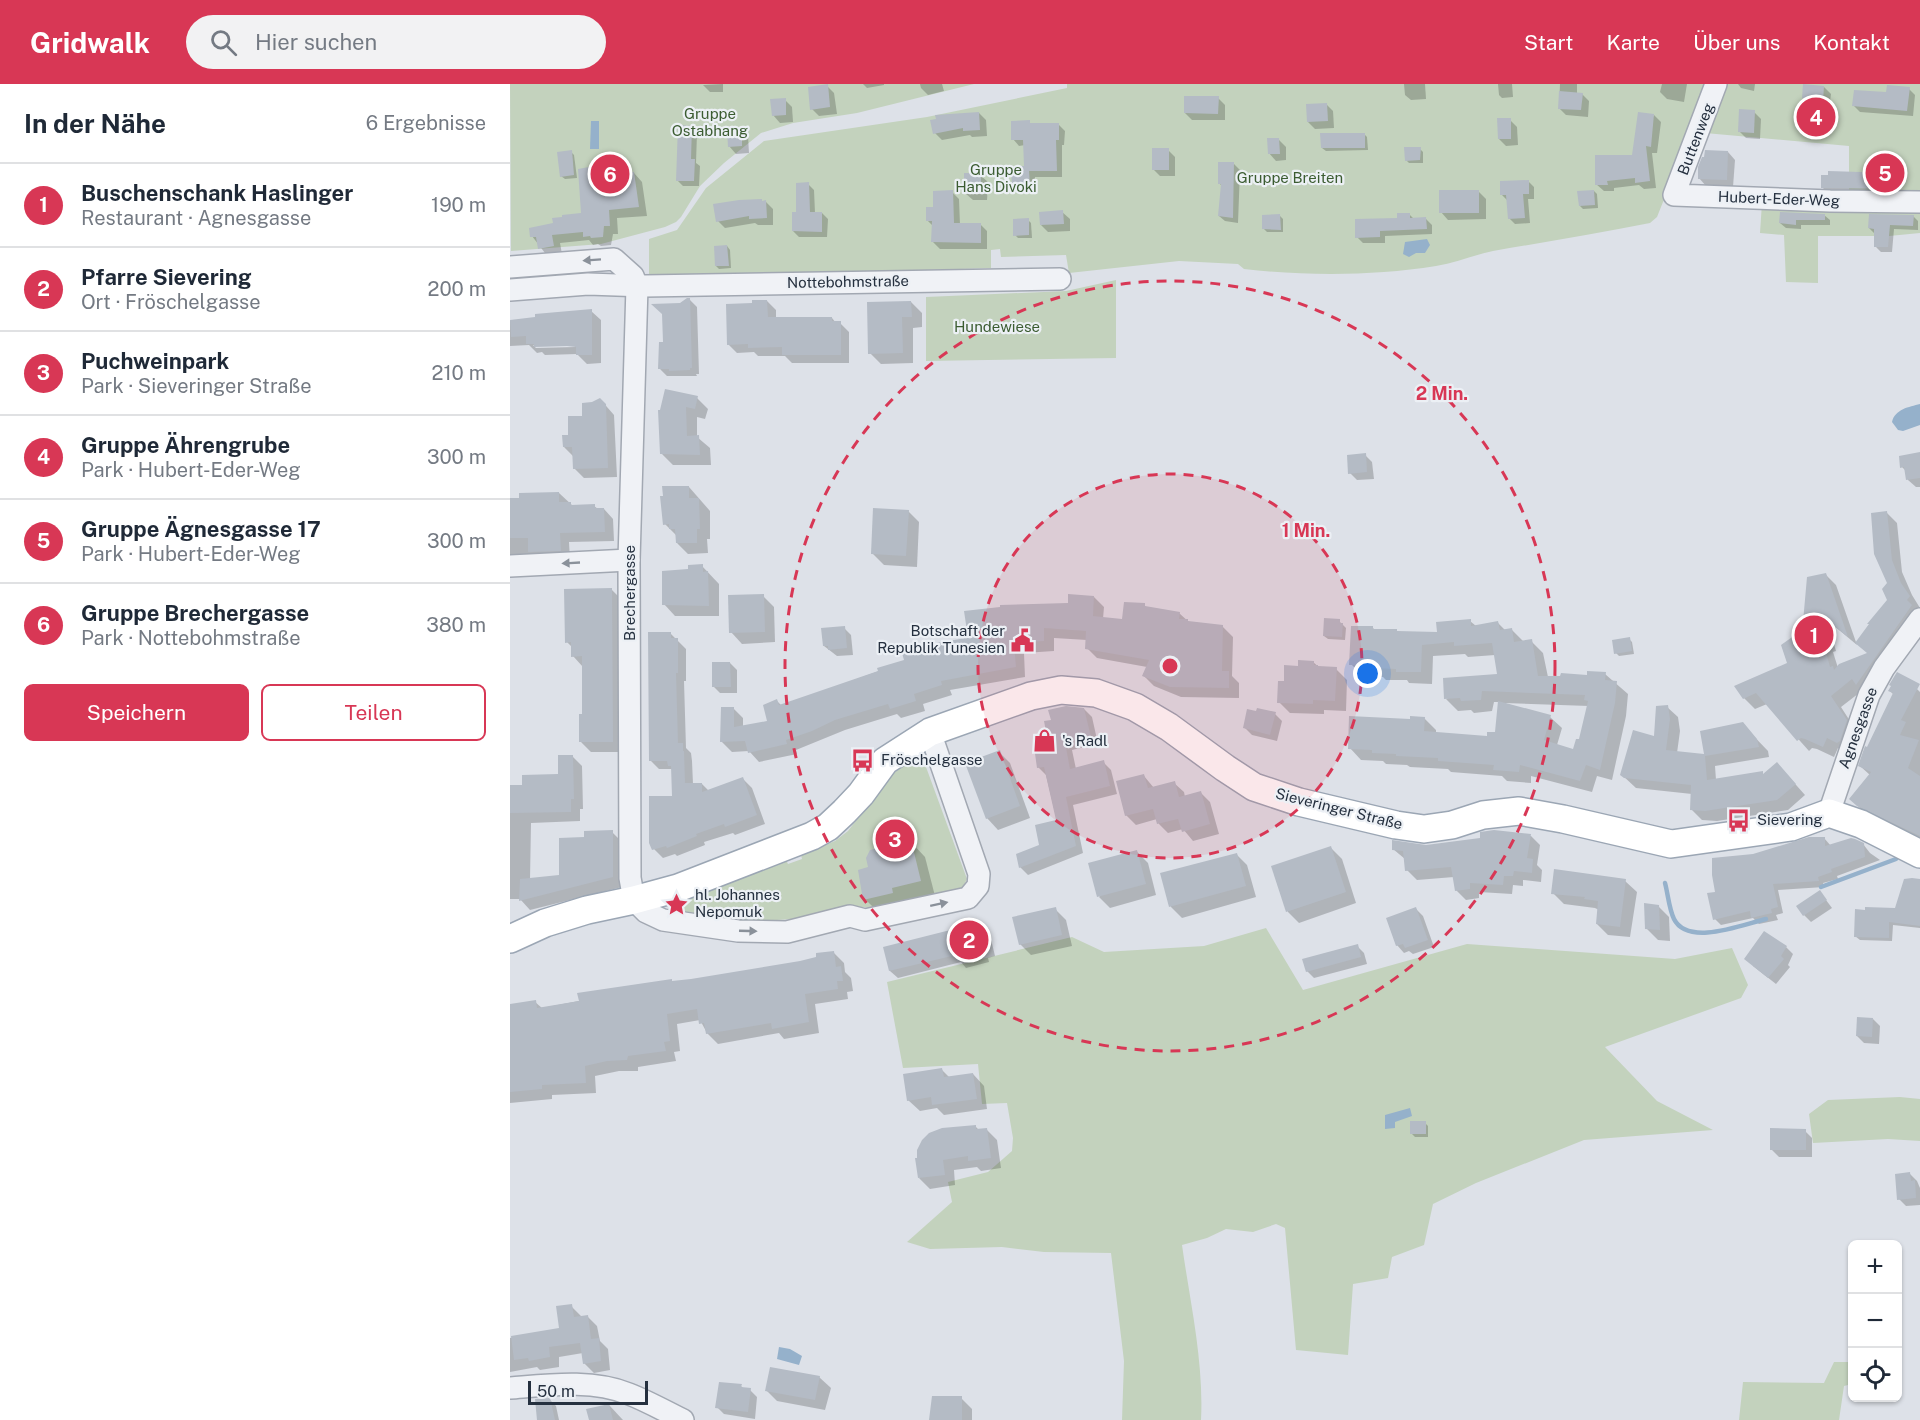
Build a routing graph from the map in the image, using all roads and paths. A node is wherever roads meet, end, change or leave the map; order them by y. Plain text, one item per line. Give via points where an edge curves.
1 (1716, 84) edge
2 (1674, 195) joint
3 (1920, 202) edge
4 (510, 267) edge
5 (1060, 279) dead end
6 (636, 286) junction
7 (510, 290) edge
8 (629, 560) junction
9 (510, 566) edge
10 (1920, 619) edge
11 (930, 732) junction
12 (1828, 813) junction
13 (1920, 854) edge
14 (634, 900) junction
15 (510, 939) edge
16 (510, 1388) edge
17 (683, 1420) edge

1 - 2 street, Buttenweg
2 - 3 street, Hubert-Eder-Weg
6 -> 4 street via 633,276 614,259
5 - 6 street, Nottebohmstraße
6 - 7 street, Nottebohmstraße via 588,284
6 - 8 street, Brechergasse
8 -> 9 street
8 - 14 street, Brechergasse via 630,878
10 - 12 street, Agnesgasse via 1876,679
11 - 12 main road, Sieveringer Straße via 1031,696 1061,690 1096,693 1135,707 1169,727 1254,787 1396,825 1424,829 1519,811 1671,844 1791,827
11 - 14 main road, Sieveringer Straße via 885,760 861,794 828,827 678,888
14 -> 11 street via 646,912 663,920 738,931 787,932 850,916 865,920 968,897 978,886 979,874
12 - 13 main road via 1861,824
14 - 15 main road, Sieveringer Straße via 545,923
16 - 17 street via 566,1384 600,1388 627,1393

